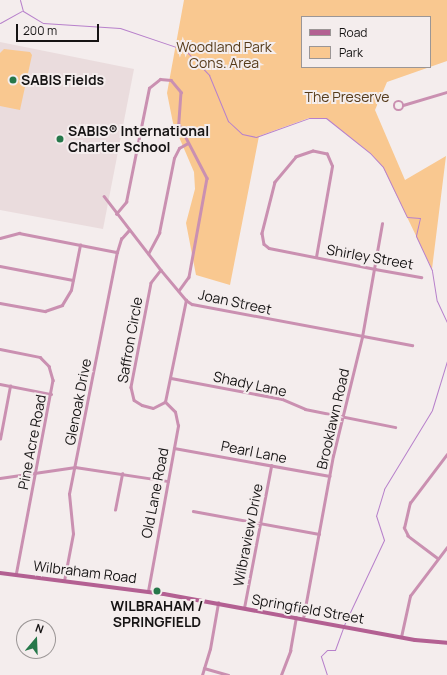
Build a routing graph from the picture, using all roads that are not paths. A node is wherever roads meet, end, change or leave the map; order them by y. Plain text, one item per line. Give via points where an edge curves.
1 (447, 92) edge
2 (404, 105) dead end
3 (188, 143) junction
4 (104, 196) dead end
5 (116, 214) junction
6 (382, 224) dead end
7 (129, 230) junction
8 (0, 233) edge
9 (1, 238) edge
10 (80, 245) junction
11 (117, 252) junction
12 (148, 254) junction
13 (316, 258) junction
14 (0, 266) edge
15 (375, 269) junction
16 (161, 270) junction
17 (421, 276) dead end
18 (74, 280) junction
19 (179, 291) junction
20 (186, 300) junction
21 (0, 303) edge
22 (362, 336) junction
23 (412, 345) dead end
24 (0, 349) edge
25 (171, 378) junction
26 (0, 384) edge
27 (10, 386) junction
28 (51, 394) junction
29 (165, 402) junction
30 (342, 418) junction
31 (395, 427) dead end
32 (0, 439) edge
33 (174, 448) junction
34 (447, 454) edge
35 (271, 466) junction
36 (75, 467) junction
37 (36, 474) junction
38 (122, 474) junction
39 (330, 476) junction
40 (0, 478) edge
41 (168, 481) junction
42 (115, 510) dead end
43 (193, 511) dead end
44 (260, 524) junction
45 (319, 534) junction
46 (447, 547) edge
47 (438, 559) junction
48 (0, 573) edge
49 (16, 575) junction
50 (64, 581) junction
51 (148, 592) junction
52 (166, 594) joint
53 (218, 603) junction
54 (244, 608) junction
55 (296, 618) junction
56 (303, 619) junction
57 (401, 637) junction
58 (447, 642) edge
59 (204, 668) junction
60 (202, 675) edge
61 (228, 675) edge
62 (281, 675) edge

1 - 2 street
3 - 5 street via 179,124 180,87 172,80 160,79 149,88 126,202
3 - 12 street via 179,148 174,158 159,233
3 - 19 street via 204,170 207,186 189,277
4 - 5 street, Joan Street
5 - 7 street, Joan Street
6 - 15 street, Brooklawn Road
7 - 11 street, Glenoak Drive via 121,239
7 - 12 street, Joan Street
8 - 9 street
9 - 10 street via 19,233
10 - 11 street
10 - 18 street
11 - 36 street, Glenoak Drive
12 - 16 street, Joan Street
13 - 13 street, Shirley Street via 269,248 262,239 269,197 275,182 296,157 312,151 327,154 332,166
13 - 15 street, Shirley Street
14 - 18 street
15 - 17 street, Shirley Street
15 - 22 street, Brooklawn Road
16 - 19 street, Joan Street
16 - 29 street, Saffron Circle via 151,282 131,387 134,400 142,405 153,408
18 - 21 street via 66,301 54,309 44,311
19 - 20 street, Joan Street
20 - 22 street, Joan Street via 228,312
20 - 25 street
22 - 23 street, Joan Street
22 - 30 street, Brooklawn Road
24 - 28 street, Pine Acre Road via 34,355 45,361 53,377
25 - 29 street
25 - 30 street, Shady Lane via 282,399 304,409
26 - 27 street
27 - 28 street
27 - 32 street
28 - 37 street, Pine Acre Road
29 - 33 street, Old Lane Road via 178,420
30 - 31 street, Shady Lane
30 - 39 street, Brooklawn Road
33 - 35 street, Pearl Lane
33 - 41 street, Old Lane Road
34 - 47 street via 410,503 404,528 408,536
35 - 39 street, Pearl Lane
35 - 44 street, Wilbraview Drive
36 - 37 street
36 - 38 street
36 - 50 street, Glenoak Drive via 69,504 73,537
37 - 40 street
37 - 49 street, Pine Acre Road
38 - 41 street
38 - 42 street
39 - 45 street, Brooklawn Road
41 - 51 street, Old Lane Road
43 - 44 street
44 - 45 street
44 - 54 street, Wilbraview Drive
45 - 56 street, Brooklawn Road
46 - 47 street
47 - 57 street via 410,596
48 - 49 main road, Wilbraham Road
49 - 50 main road, Wilbraham Road
50 - 51 main road, Wilbraham Road
51 - 52 main road, Wilbraham Road
52 - 53 main road, Springfield Street
53 - 54 main road, Springfield Street
53 - 59 street
54 - 55 main road, Springfield Street
55 - 56 main road, Springfield Street
55 - 62 street via 290,651
56 - 57 main road, Springfield Street
57 - 58 main road, Springfield Street
59 - 60 street
59 - 61 street

